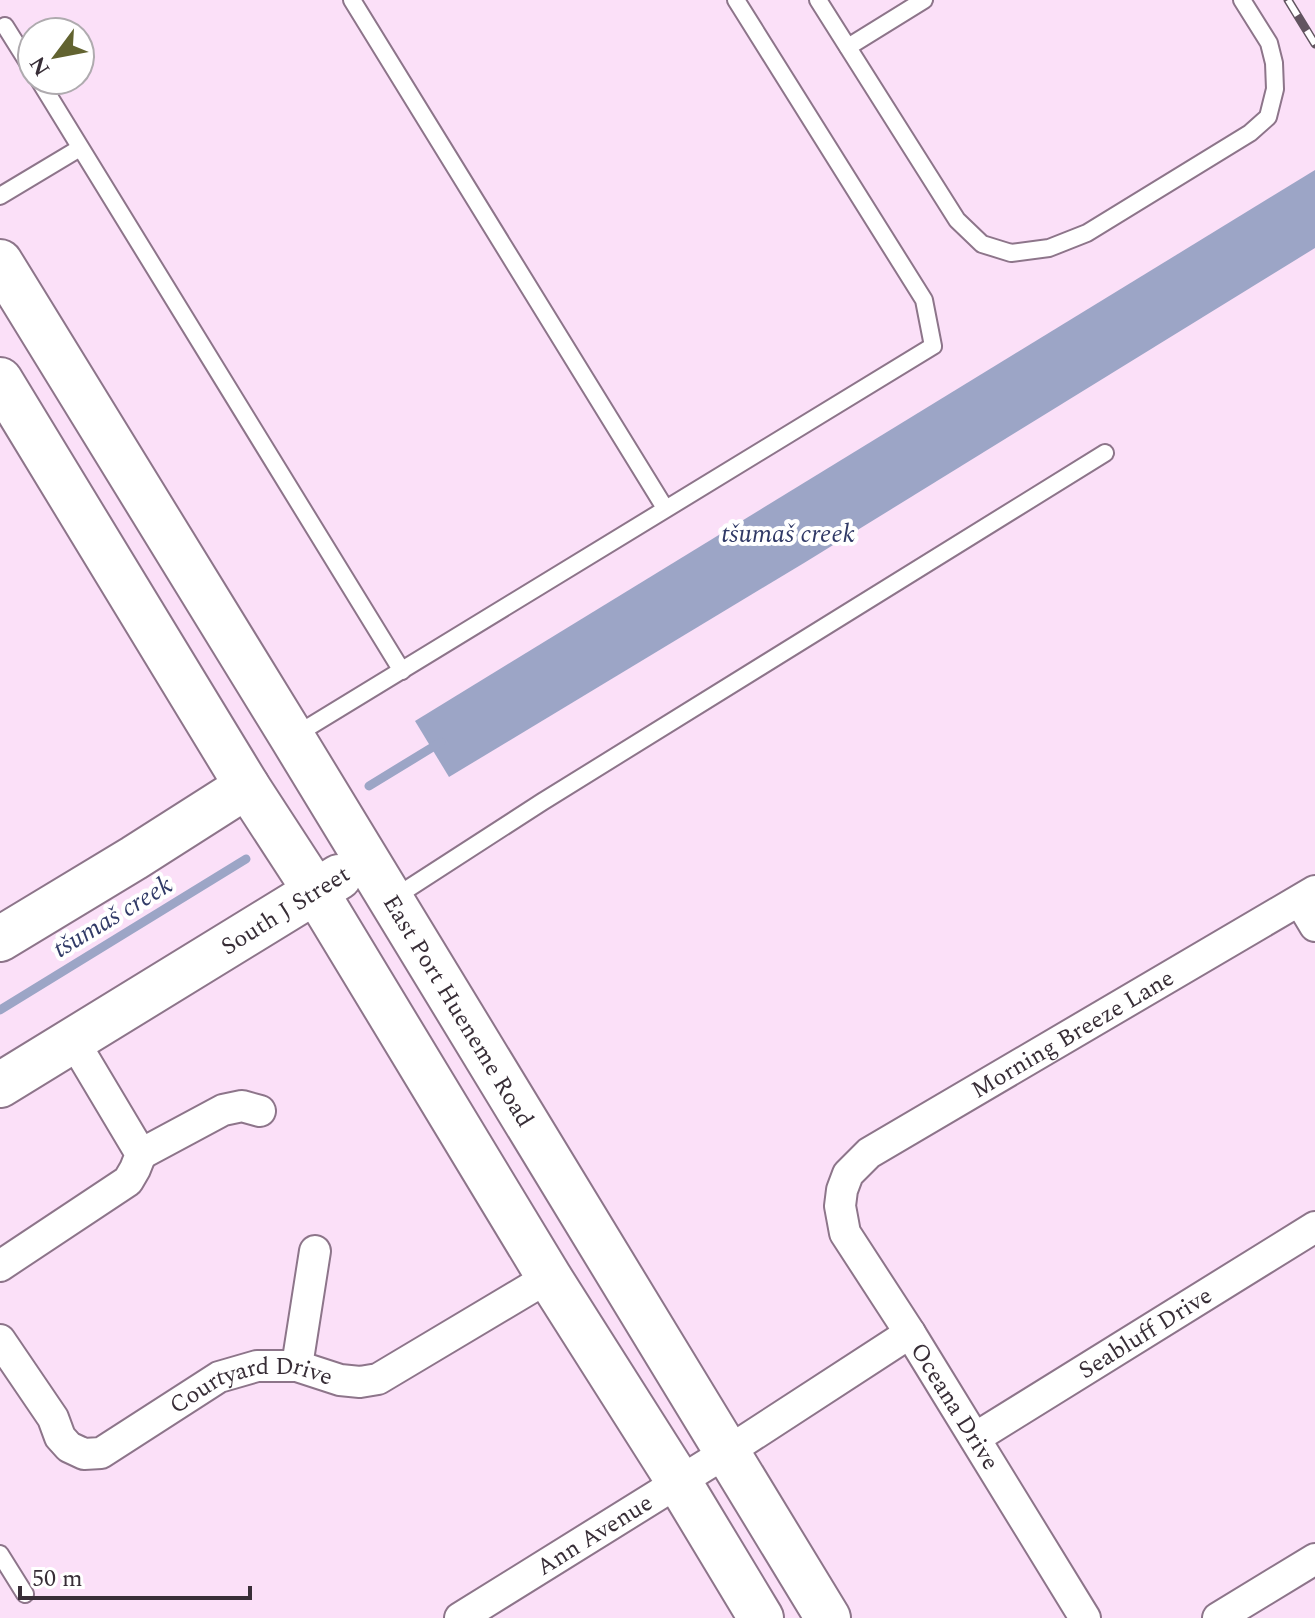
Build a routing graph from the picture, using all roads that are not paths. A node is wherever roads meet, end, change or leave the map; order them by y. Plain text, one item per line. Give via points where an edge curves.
1 (352, 0) edge
2 (736, 0) edge
3 (818, 0) edge
4 (924, 0) edge
5 (1242, 0) edge
6 (5, 26) dead end
7 (16, 44) edge
8 (848, 47) junction
9 (49, 96) edge
10 (80, 148) junction
11 (0, 196) edge
12 (0, 262) edge
13 (0, 380) edge
14 (1105, 453) dead end
15 (665, 508) junction
16 (402, 671) junction
17 (185, 683) junction
18 (292, 737) junction
19 (247, 786) junction
20 (367, 860) junction
21 (316, 892) junction
22 (391, 900) junction
23 (1310, 906) edge
24 (1, 935) edge
25 (73, 1040) junction
26 (0, 1085) edge
27 (260, 1111) dead end
28 (141, 1154) junction
29 (842, 1190) joint
30 (1315, 1227) edge
31 (315, 1251) dead end
32 (0, 1266) edge
33 (549, 1277) junction
34 (910, 1333) junction
35 (0, 1340) edge
36 (297, 1366) junction
37 (975, 1438) junction
38 (727, 1452) junction
39 (679, 1482) junction
40 (0, 1554) edge
41 (1315, 1559) edge
42 (25, 1594) dead end
43 (460, 1618) edge
44 (761, 1618) edge
45 (828, 1618) edge
46 (1085, 1618) edge
47 (1218, 1618) edge

1 - 15 lane
2 - 15 lane via 924,300 933,346
3 - 8 lane
4 - 8 lane
5 - 8 lane via 1269,43 1274,63 1268,117 1087,233 1049,248 1011,253 982,244 957,220
6 - 7 lane
9 - 10 lane
10 - 11 lane
10 - 16 lane
12 - 18 main road, East Port Hueneme Road
13 - 17 main road
14 - 22 lane
15 - 16 lane
16 - 18 lane
17 - 18 main road via 247,723
17 - 19 main road
18 - 20 main road, East Port Hueneme Road
19 - 20 main road, South J Street
19 - 21 main road
19 - 24 main road
20 - 21 main road, South J Street
20 - 22 main road, East Port Hueneme Road
21 - 25 main road, South J Street
21 - 33 main road
22 - 38 main road, East Port Hueneme Road
23 - 29 street, Morning Breeze Lane via 869,1153 848,1174
25 - 26 main road, South J Street
25 - 28 street
27 - 28 street via 242,1106 223,1110
28 - 32 street via 128,1181
29 - 34 street, Oceana Drive via 845,1233
30 - 37 street, Seabluff Drive
31 - 36 street
33 - 36 street, Courtyard Drive via 378,1379 340,1380
33 - 39 main road
34 - 37 street, Oceana Drive
34 - 38 street, Ann Avenue
35 - 36 street, Courtyard Drive via 53,1418 60,1437 84,1454 101,1453 219,1377 257,1366
37 - 46 street, Oceana Drive
38 - 39 street, Ann Avenue
38 - 45 main road, East Port Hueneme Road
39 - 43 street, Ann Avenue
39 - 44 main road
40 - 42 lane
41 - 47 street

